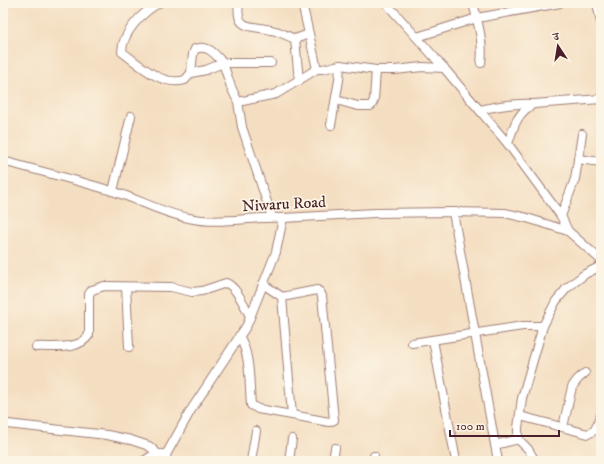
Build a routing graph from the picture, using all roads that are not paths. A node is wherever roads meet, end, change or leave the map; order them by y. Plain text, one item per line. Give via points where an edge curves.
1 (159, 3) edge
2 (239, 3) edge
3 (302, 3) edge
4 (386, 3) edge
5 (473, 3) edge
6 (560, 3) edge
7 (597, 3) edge
8 (519, 6) edge
9 (477, 18) junction
10 (601, 22) edge
11 (309, 34) junction
12 (417, 37) junction
13 (295, 39) junction
14 (223, 63) junction
15 (271, 63) dead end
16 (481, 63) dead end
17 (340, 66) junction
18 (444, 68) junction
19 (317, 69) junction
20 (376, 70) junction
21 (190, 73) junction
22 (299, 81) junction
23 (601, 99) edge
24 (336, 100) junction
25 (238, 102) junction
26 (534, 104) junction
27 (480, 110) junction
28 (131, 116) dead end
29 (331, 125) dead end
30 (582, 134) dead end
31 (508, 144) junction
32 (578, 158) junction
33 (3, 161) edge
34 (601, 162) edge
35 (113, 191) junction
36 (453, 212) junction
37 (561, 216) junction
38 (272, 217) junction
39 (283, 218) junction
40 (570, 232) junction
41 (601, 260) edge
42 (601, 266) edge
43 (263, 284) junction
44 (126, 287) junction
45 (282, 297) junction
46 (250, 316) junction
47 (543, 326) junction
48 (475, 333) junction
49 (239, 336) junction
50 (433, 340) junction
51 (412, 343) dead end
52 (36, 347) dead end
53 (129, 347) dead end
54 (585, 373) dead end
55 (292, 415) junction
56 (601, 415) edge
57 (520, 416) junction
58 (7, 424) dead end
59 (562, 427) junction
60 (256, 431) dead end
61 (519, 438) junction
62 (292, 439) dead end
63 (495, 444) junction
64 (335, 448) dead end
65 (159, 455) junction
66 (166, 457) edge
67 (144, 461) edge
68 (251, 461) edge
69 (289, 461) edge
70 (333, 461) edge
71 (456, 461) edge
72 (498, 461) edge
73 (535, 461) edge

1 - 21 street via 136,21 124,41 122,52 154,75 172,82 185,80
2 - 13 street via 238,15 241,21 252,28 271,30
3 - 11 street
4 - 12 street
5 - 9 street
6 - 8 street
7 - 10 street
8 - 9 street
9 - 12 street
9 - 16 street via 483,52
11 - 13 street
11 - 19 street
12 - 18 street
13 - 22 street
14 - 15 street
14 - 21 street
14 - 21 street via 213,51 195,48
14 - 25 street
17 - 19 street
17 - 20 street
17 - 24 street
18 - 20 street via 422,66
18 - 27 street
19 - 22 street
20 - 24 street via 374,100 371,106 358,106
22 - 25 street via 276,94
23 - 26 street
24 - 29 street
25 - 38 street via 242,128
26 - 27 street via 502,105
26 - 31 street via 519,115
27 - 31 street
28 - 35 street
30 - 32 street
31 - 37 street
32 - 34 street
32 - 37 street via 575,180
33 - 35 street, Niwaru Road
35 - 38 street, Niwaru Road via 165,212 189,218 230,221
36 - 39 street, Niwaru Road
36 - 40 street, Niwaru Road via 505,213
36 - 48 street
37 - 40 street
38 - 39 street, Niwaru Road
39 - 43 street via 276,252
40 - 41 street
42 - 47 street via 567,288 556,301
43 - 45 street
43 - 46 street
44 - 46 street via 171,287 192,292 226,283 234,289
44 - 52 street via 104,286 92,290 89,294 90,335 82,343
44 - 53 street
45 - 55 street
45 - 55 street via 317,290 322,296 334,420 329,422
46 - 49 street
47 - 48 street via 523,326
47 - 57 street via 522,398
48 - 50 street
48 - 63 street
49 - 55 street via 247,353 251,405 258,409
49 - 66 street via 191,410
50 - 51 street
50 - 71 street
54 - 59 street via 572,387
56 - 59 street via 595,430 588,434
57 - 59 street
57 - 61 street
58 - 65 street via 107,435 149,446
60 - 68 street
61 - 63 street
61 - 73 street
62 - 69 street
63 - 72 street
64 - 70 street
65 - 66 street
65 - 67 street

